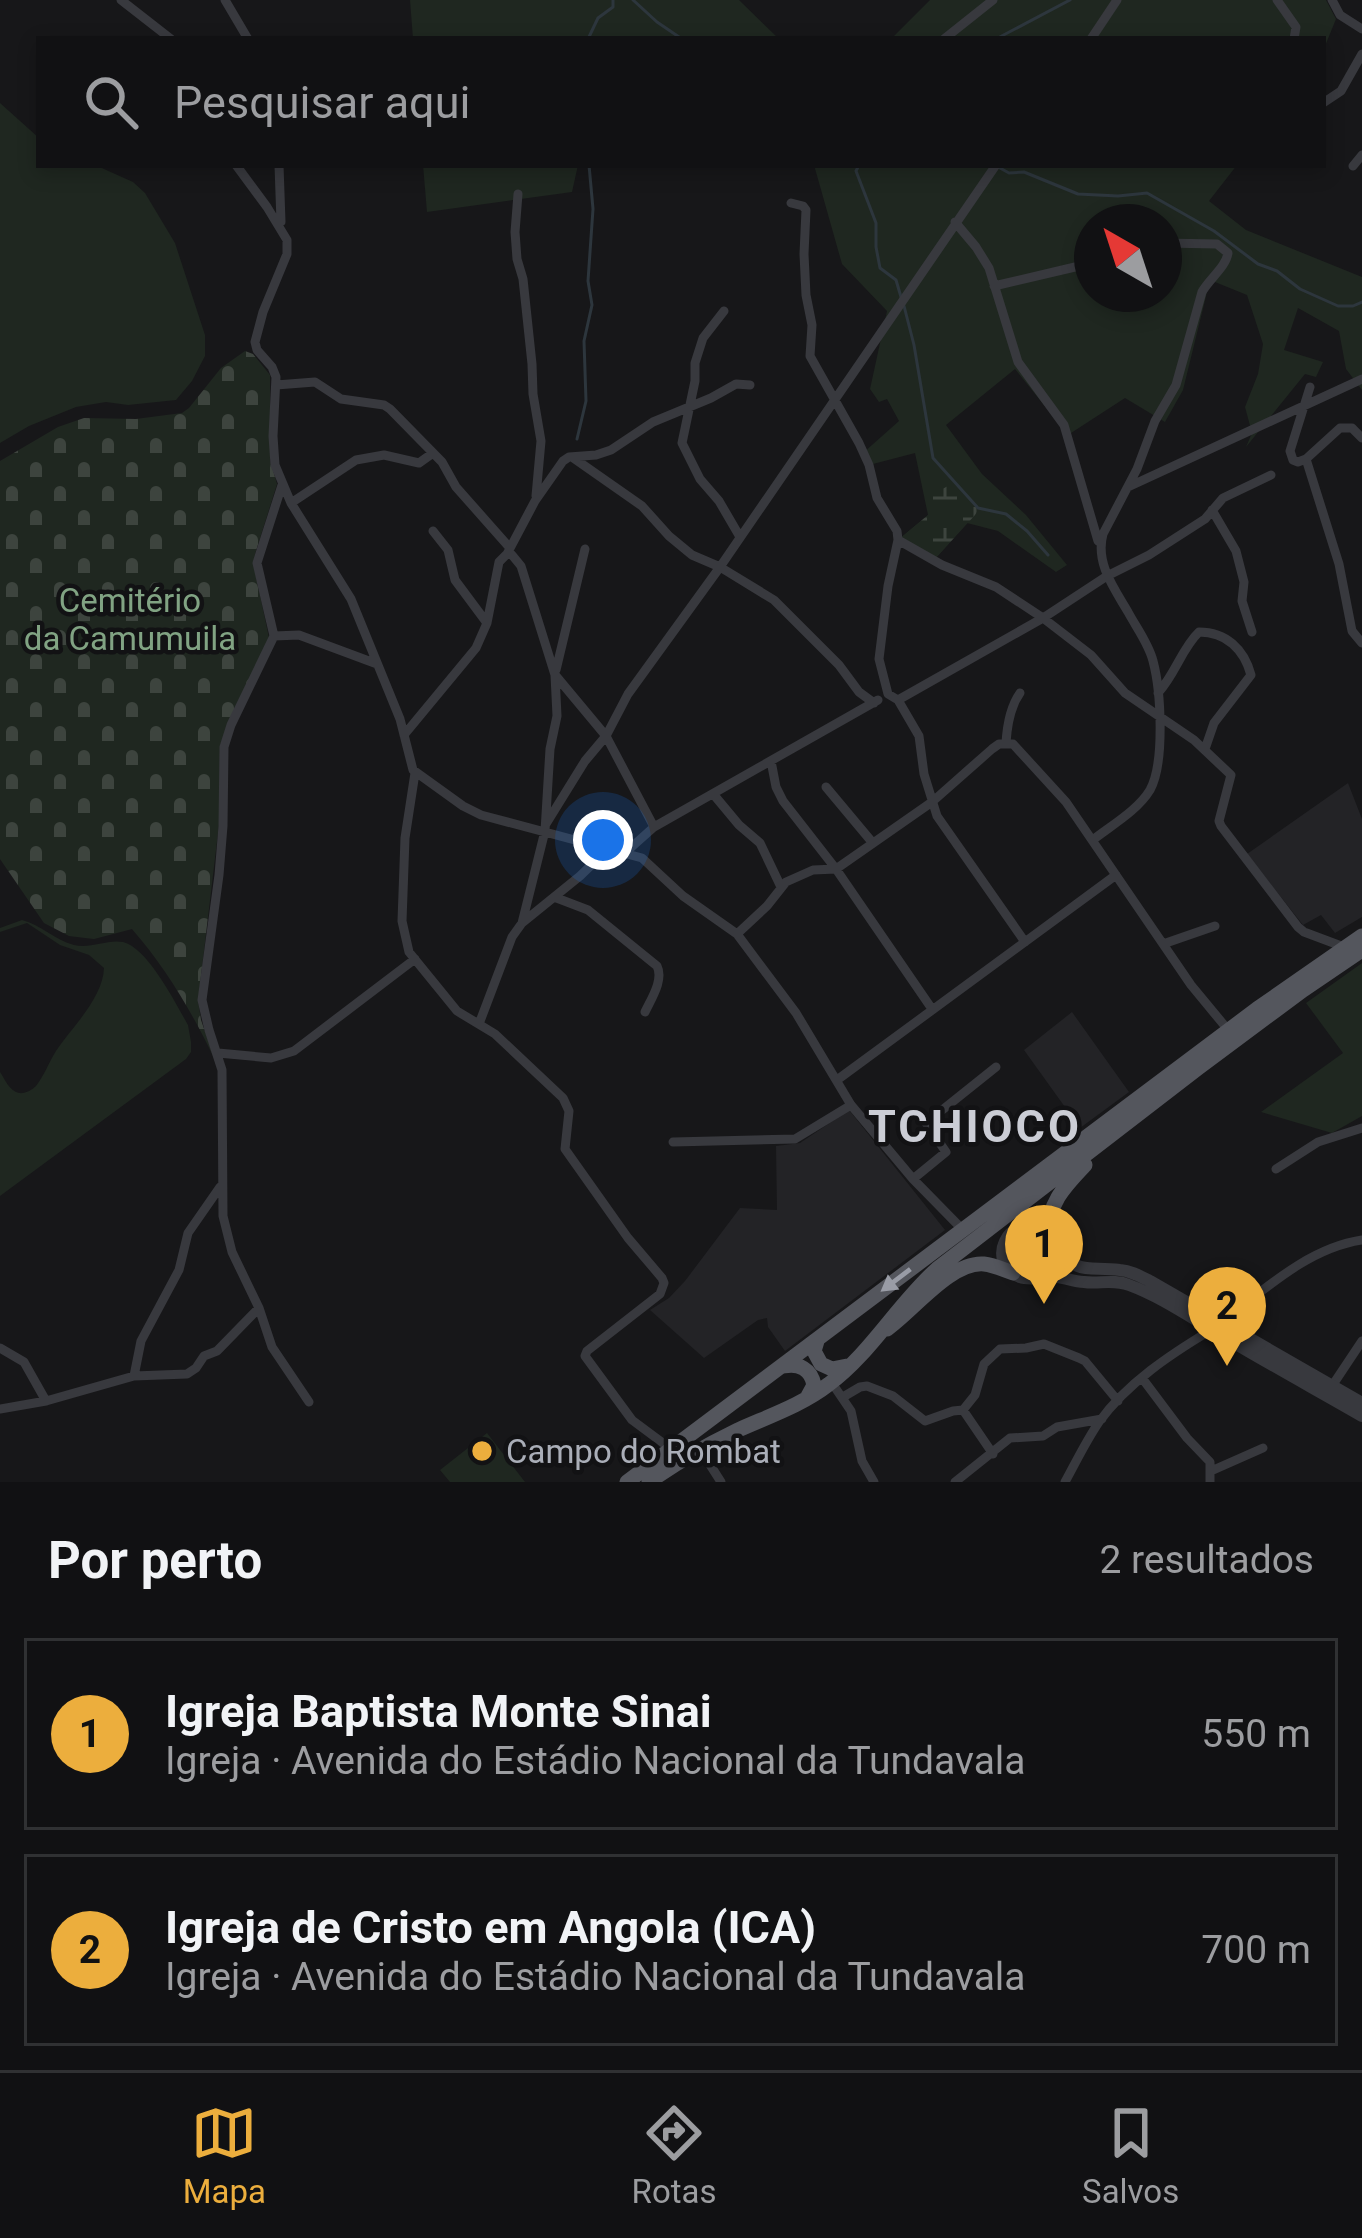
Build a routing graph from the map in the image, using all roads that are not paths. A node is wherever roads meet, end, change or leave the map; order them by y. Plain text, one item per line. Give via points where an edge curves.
1 (121, 0) edge
2 (225, 0) edge
3 (993, 0) edge
4 (1117, 0) edge
5 (1277, 0) edge
6 (1332, 0) edge
7 (1362, 29) edge
8 (167, 36) edge
9 (246, 36) edge
10 (948, 36) edge
11 (1093, 36) edge
12 (1294, 36) edge
13 (1362, 54) edge
14 (1326, 101) edge
15 (1362, 155) edge
16 (1353, 166) dead end
17 (238, 168) edge
18 (279, 168) edge
19 (993, 168) edge
20 (518, 194) dead end
21 (791, 202) dead end
22 (955, 222) junction
23 (281, 227) junction
24 (1182, 243) edge
25 (1074, 267) edge
26 (994, 286) junction
27 (724, 311) dead end
28 (1362, 379) edge
29 (750, 385) dead end
30 (276, 386) junction
31 (1310, 387) dead end
32 (834, 401) junction
33 (1304, 405) junction
34 (690, 407) junction
35 (1362, 437) edge
36 (433, 453) junction
37 (572, 457) junction
38 (1306, 459) junction
39 (1271, 476) dead end
40 (282, 485) junction
41 (1128, 487) junction
42 (535, 501) junction
43 (291, 503) junction
44 (1212, 510) junction
45 (433, 531) dead end
46 (740, 537) junction
47 (898, 540) junction
48 (1100, 546) junction
49 (585, 549) dead end
50 (508, 551) junction
51 (720, 567) junction
52 (1107, 576) junction
53 (1043, 618) junction
54 (487, 623) junction
55 (1252, 632) dead end
56 (274, 635) junction
57 (1362, 643) edge
58 (377, 664) junction
59 (555, 675) junction
60 (1020, 693) dead end
61 (1158, 693) junction
62 (893, 697) junction
63 (874, 703) junction
64 (1161, 718) junction
65 (404, 735) junction
66 (606, 736) junction
67 (1006, 743) junction
68 (1205, 749) junction
69 (771, 761) junction
70 (415, 773) junction
71 (826, 787) dead end
72 (715, 795) junction
73 (932, 802) junction
74 (654, 827) junction
75 (545, 828) junction
76 (1094, 839) junction
77 (872, 842) junction
78 (609, 848) junction
79 (626, 852) junction
80 (836, 869) junction
81 (1116, 875) junction
82 (781, 887) junction
83 (554, 897) junction
84 (522, 923) junction
85 (1215, 926) dead end
86 (737, 934) junction
87 (1362, 936) edge
88 (1025, 941) junction
89 (1163, 944) junction
90 (1353, 949) edge
91 (415, 959) junction
92 (932, 1009) junction
93 (645, 1012) dead end
94 (479, 1024) junction
95 (1229, 1031) junction
96 (218, 1053) junction
97 (996, 1067) dead end
98 (837, 1080) junction
99 (851, 1105) junction
100 (1362, 1128) edge
101 (1115, 1132) junction
102 (673, 1142) dead end
103 (1276, 1169) dead end
104 (913, 1179) junction
105 (222, 1184) junction
106 (963, 1230) junction
107 (1362, 1240) edge
108 (1051, 1241) junction
109 (1013, 1274) junction
110 (1031, 1278) junction
111 (260, 1308) junction
112 (1216, 1326) junction
113 (819, 1338) junction
114 (874, 1338) junction
115 (1362, 1341) edge
116 (0, 1348) edge
117 (851, 1365) junction
118 (783, 1366) junction
119 (134, 1376) junction
120 (1142, 1378) junction
121 (1332, 1385) junction
122 (837, 1390) junction
123 (807, 1398) junction
124 (46, 1401) junction
125 (1118, 1401) junction
126 (309, 1402) dead end
127 (1362, 1403) edge
128 (0, 1409) edge
129 (963, 1411) junction
130 (1362, 1416) edge
131 (1102, 1419) junction
132 (1263, 1448) dead end
133 (671, 1449) junction
134 (700, 1449) junction
135 (993, 1454) junction
136 (1210, 1476) edge
137 (627, 1482) edge
138 (650, 1482) edge
139 (721, 1482) edge
140 (874, 1482) edge
141 (955, 1482) edge
142 (1065, 1482) edge

1 - 8 street
2 - 9 street
3 - 10 street
4 - 11 street
5 - 12 street
6 - 7 street
13 - 14 street via 1341,92
15 - 16 street
17 - 23 street
18 - 23 street
19 - 22 street
20 - 42 street via 517,253 542,441
21 - 32 street via 806,210 808,347
22 - 26 street
22 - 32 street
23 - 30 street via 287,254 255,342
24 - 41 street via 1217,244 1227,261 1202,292 1176,385
25 - 26 street
26 - 48 street via 1018,362 1064,425
27 - 34 street via 703,338
28 - 33 street
29 - 34 street
30 - 36 street via 315,382 341,399 384,406
30 - 40 street via 273,436
31 - 33 street
32 - 46 street
32 - 47 street
33 - 38 street via 1290,451 1293,460
33 - 41 street
34 - 37 street via 611,450
34 - 46 street via 686,457
35 - 38 street via 1340,428
36 - 43 street via 419,463 384,454 356,460
36 - 50 street
37 - 42 street
37 - 51 street via 642,506 692,555
38 - 57 street via 1352,631
39 - 44 street
40 - 43 street
40 - 56 street via 257,563
41 - 48 street
42 - 50 street
43 - 58 street via 344,586
44 - 52 street
44 - 55 street via 1236,551
45 - 54 street via 448,550 454,580
46 - 51 street
47 - 53 street
47 - 62 street via 879,659
48 - 52 street
49 - 59 street
50 - 54 street
50 - 59 street
51 - 63 street via 774,600
51 - 66 street
52 - 53 street
52 - 61 street via 1149,650
53 - 62 street
53 - 64 street
54 - 65 street via 467,661
56 - 58 street via 298,635
56 - 96 street via 224,748 219,875 202,1000
58 - 65 street
59 - 66 street
59 - 75 street
60 - 67 street
61 - 64 street
61 - 68 street via 1199,632 1233,643 1251,674
62 - 63 street
62 - 73 street via 919,736
63 - 69 street
64 - 68 street
64 - 76 street via 1149,791
65 - 70 street
66 - 74 street
66 - 75 street
67 - 73 street
67 - 76 street
68 - 90 street via 1231,775 1221,826 1298,927
69 - 72 street
69 - 80 street via 779,794
70 - 75 street via 481,815
70 - 91 street via 402,921
71 - 77 street
72 - 74 street
72 - 82 street via 760,843
73 - 77 street
73 - 88 street
74 - 79 street
75 - 78 street
75 - 84 street
76 - 81 street
77 - 80 street
78 - 79 street
78 - 83 street
79 - 86 street
80 - 82 street via 813,870
80 - 92 street
81 - 88 street
81 - 89 street
82 - 86 street
83 - 84 street
83 - 93 street via 588,910 657,966
84 - 94 street
85 - 89 street
86 - 98 street
87 - 90 main road
88 - 92 street
89 - 95 street
90 - 95 main road
90 - 101 main road
91 - 94 street via 457,1011
91 - 96 street via 294,1051 271,1058
92 - 98 street
94 - 133 street via 562,1097 569,1111 565,1149 662,1278 660,1294 585,1356 632,1420
95 - 106 main road
96 - 105 street
97 - 104 street via 926,1123 946,1152
98 - 99 street
99 - 102 street via 795,1139
99 - 104 street
100 - 103 street via 1318,1142
101 - 108 main road via 1055,1199
101 - 114 main road via 938,1269
104 - 106 street
105 - 111 street via 232,1252
105 - 119 street via 188,1233 179,1270 141,1340
106 -> 113 main road
107 - 112 street via 1301,1263
108 - 109 street via 1037,1227 1010,1234 1002,1252
108 - 110 street via 1049,1268
108 - 112 street via 1078,1266 1150,1281
109 - 110 street
109 - 114 main road via 983,1264 955,1271
110 - 112 street via 1125,1283
111 - 119 street via 193,1372
111 - 126 street via 272,1347
112 - 120 street
112 - 121 street
112 - 130 street
113 - 117 main road via 821,1364
113 - 118 main road
114 - 117 main road
115 - 121 street
116 - 124 street via 24,1362
117 - 122 main road
118 - 123 main road via 810,1373
118 - 133 main road
119 - 124 street
120 - 125 street
120 - 136 street via 1210,1462
121 - 127 street
122 - 123 main road
122 - 129 street via 867,1387 893,1396 925,1421
122 - 140 street
123 - 134 main road
124 - 128 street
125 - 129 street via 1085,1361 1045,1344 991,1354
125 - 131 street
129 - 135 street
131 - 135 street via 1015,1437
131 - 142 street
132 - 136 street
133 - 137 main road
134 - 138 main road
134 - 139 street
135 - 141 street

